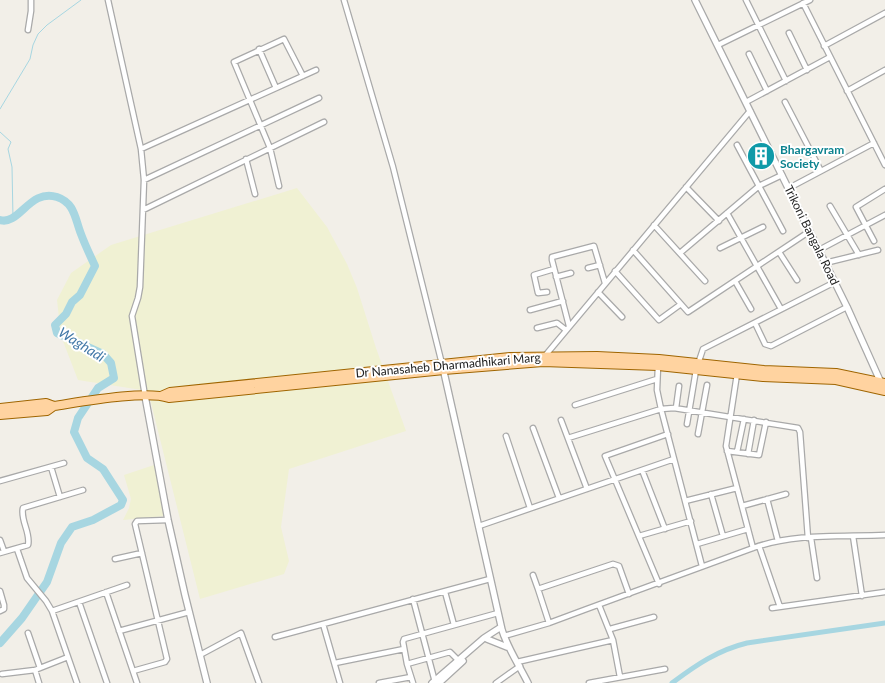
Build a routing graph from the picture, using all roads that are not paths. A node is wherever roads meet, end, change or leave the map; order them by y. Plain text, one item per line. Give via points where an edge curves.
1 (30, 0) edge
2 (108, 0) edge
3 (344, 0) edge
4 (695, 0) edge
5 (746, 0) edge
6 (810, 0) edge
7 (803, 3) junction
8 (885, 13) edge
9 (759, 25) junction
10 (28, 30) dead end
11 (789, 33) dead end
12 (718, 45) junction
13 (824, 46) junction
14 (259, 49) junction
15 (749, 54) dead end
16 (830, 57) junction
17 (316, 70) dead end
18 (807, 70) junction
19 (885, 70) edge
20 (303, 76) junction
21 (786, 81) junction
22 (276, 88) junction
23 (847, 90) junction
24 (767, 91) junction
25 (319, 98) dead end
26 (249, 100) junction
27 (746, 102) junction
28 (785, 102) dead end
29 (750, 111) junction
30 (324, 122) dead end
31 (261, 125) junction
32 (874, 143) junction
33 (737, 145) dead end
34 (270, 148) junction
35 (141, 149) junction
36 (885, 152) edge
37 (880, 155) junction
38 (246, 159) junction
39 (885, 165) edge
40 (820, 171) junction
41 (782, 175) junction
42 (144, 180) junction
43 (279, 186) dead end
44 (759, 186) junction
45 (686, 187) junction
46 (788, 188) junction
47 (885, 189) edge
48 (255, 194) dead end
49 (830, 206) dead end
50 (143, 210) junction
51 (727, 214) junction
52 (885, 215) edge
53 (719, 221) junction
54 (654, 225) junction
55 (866, 225) junction
56 (763, 227) dead end
57 (783, 231) dead end
58 (810, 231) junction
59 (847, 235) junction
60 (741, 238) junction
61 (874, 241) dead end
62 (720, 248) dead end
63 (633, 250) junction
64 (819, 250) junction
65 (878, 250) dead end
66 (779, 252) junction
67 (680, 253) junction
68 (859, 255) junction
69 (825, 262) junction
70 (600, 265) junction
71 (757, 266) junction
72 (588, 268) dead end
73 (554, 269) junction
74 (615, 271) junction
75 (571, 273) dead end
76 (556, 277) junction
77 (797, 280) dead end
78 (706, 281) dead end
79 (735, 281) junction
80 (835, 282) junction
81 (605, 283) junction
82 (548, 292) dead end
83 (598, 292) junction
84 (563, 301) junction
85 (681, 304) junction
86 (847, 307) junction
87 (751, 309) dead end
88 (781, 309) junction
89 (530, 310) dead end
90 (622, 317) dead end
91 (755, 323) junction
92 (537, 328) dead end
93 (568, 328) junction
94 (543, 359) junction
95 (659, 362) junction
96 (697, 366) junction
97 (443, 367) junction
98 (737, 374) junction
99 (657, 379) junction
100 (707, 385) dead end
101 (679, 386) dead end
102 (884, 389) edge
103 (145, 396) junction
104 (575, 405) dead end
105 (54, 406) junction
106 (0, 408) edge
107 (676, 408) junction
108 (661, 409) junction
109 (689, 409) junction
110 (702, 412) junction
111 (0, 416) edge
112 (730, 416) junction
113 (744, 418) junction
114 (561, 420) dead end
115 (754, 420) junction
116 (766, 422) junction
117 (687, 424) dead end
118 (533, 428) dead end
119 (668, 434) junction
120 (698, 434) dead end
121 (506, 436) dead end
122 (568, 438) junction
123 (727, 451) junction
124 (737, 452) junction
125 (748, 454) junction
126 (674, 459) junction
127 (64, 463) dead end
128 (52, 466) junction
129 (642, 470) junction
130 (615, 479) junction
131 (0, 481) edge
132 (737, 488) junction
133 (586, 489) junction
134 (83, 490) dead end
135 (711, 494) junction
136 (786, 494) dead end
137 (60, 497) junction
138 (558, 498) junction
139 (767, 499) junction
140 (685, 501) junction
141 (742, 506) junction
142 (530, 508) junction
143 (168, 520) junction
144 (691, 521) junction
145 (479, 526) junction
146 (665, 529) junction
147 (748, 529) junction
148 (885, 535) edge
149 (639, 536) junction
150 (723, 536) junction
151 (853, 536) junction
152 (809, 538) junction
153 (0, 540) edge
154 (778, 541) junction
155 (696, 544) junction
156 (759, 546) junction
157 (753, 548) junction
158 (17, 549) junction
159 (2, 552) edge
160 (142, 553) junction
161 (115, 558) dead end
162 (702, 566) junction
163 (533, 575) dead end
164 (817, 578) dead end
165 (490, 579) junction
166 (659, 584) junction
167 (127, 585) dead end
168 (538, 588) junction
169 (0, 591) edge
170 (106, 592) junction
171 (445, 592) junction
172 (885, 592) edge
173 (629, 594) junction
174 (862, 596) junction
175 (413, 599) junction
176 (79, 602) junction
177 (599, 605) junction
178 (780, 607) junction
179 (772, 608) dead end
180 (0, 611) edge
181 (52, 611) junction
182 (189, 612) junction
183 (498, 613) junction
184 (654, 618) dead end
185 (158, 620) junction
186 (549, 623) junction
187 (323, 624) junction
188 (454, 625) junction
189 (610, 629) junction
190 (119, 631) junction
191 (502, 631) junction
192 (28, 634) dead end
193 (422, 634) junction
194 (275, 637) dead end
195 (487, 639) junction
196 (613, 640) junction
197 (507, 647) junction
198 (404, 649) junction
199 (200, 654) junction
200 (68, 657) junction
201 (428, 658) junction
202 (460, 661) junction
203 (335, 663) junction
204 (407, 664) junction
205 (519, 664) junction
206 (38, 669) junction
207 (665, 670) dead end
208 (133, 671) junction
209 (2, 674) dead end
210 (411, 677) junction
211 (620, 677) junction
212 (435, 682) edge
213 (597, 682) edge
214 (39, 683) edge
215 (77, 683) edge
216 (107, 683) edge
217 (137, 683) edge
218 (207, 683) edge
219 (259, 683) edge
220 (340, 683) edge
221 (380, 683) edge
222 (413, 683) edge
223 (496, 683) edge
224 (528, 683) edge
225 (589, 683) edge

1 - 10 street
2 - 35 street
3 - 97 street via 393,167
4 - 12 street, Trikoni Bangala Road
5 - 9 street
6 - 7 street
7 - 9 street
7 - 13 street
8 - 13 street
9 - 12 street
9 - 21 street
11 - 18 street
12 - 27 street, Trikoni Bangala Road
13 - 16 street
14 - 20 street via 286,39
14 - 22 street
14 - 26 street via 233,63
15 - 24 street
16 - 18 street
16 - 23 street
17 - 20 street
18 - 21 street
19 - 23 street
20 - 22 street
21 - 24 street
22 - 26 street
23 - 32 street
24 - 27 street
25 - 31 street
26 - 31 street
26 - 35 street
27 - 29 street, Trikoni Bangala Road
28 - 40 street
29 - 41 street, Trikoni Bangala Road
29 - 45 street
30 - 34 street
31 - 34 street
31 - 42 street
32 - 37 street
32 - 40 street
33 - 44 street
34 - 38 street
34 - 43 street
35 - 42 street
36 - 37 street
37 - 39 street
38 - 48 street
38 - 50 street
40 - 46 street
41 - 44 street
41 - 46 street, Trikoni Bangala Road
42 - 50 street
44 - 51 street
44 - 57 street
45 - 53 street
45 - 54 street
46 - 58 street, Trikoni Bangala Road
47 - 55 street via 857,205
49 - 59 street
50 - 103 street via 140,287 132,316
51 - 53 street
51 - 60 street
52 - 55 street
53 - 67 street
54 - 63 street
54 - 67 street
55 - 59 street
55 - 61 street
56 - 60 street
58 - 64 street, Trikoni Bangala Road
58 - 66 street
59 - 64 street
59 - 68 street
60 - 62 street
60 - 71 street
63 - 74 street
63 - 85 street
64 - 69 street, Trikoni Bangala Road
65 - 68 street
66 - 71 street
66 - 77 street
67 - 78 street
68 - 69 street
69 - 80 street, Trikoni Bangala Road
70 - 72 street
70 - 73 street via 593,246 553,257
70 - 81 street
71 - 79 street
71 - 88 street
73 - 76 street
73 - 82 street via 534,275 538,293
74 - 81 street
74 - 85 street via 659,320
75 - 76 street
76 - 84 street
79 - 85 street via 690,312
79 - 87 street
80 - 86 street, Trikoni Bangala Road
80 - 88 street
81 - 83 street
83 - 90 street
83 - 93 street
84 - 89 street
84 - 93 street
86 - 91 street via 771,346 765,344
86 - 102 street, Trikoni Bangala Road
88 - 91 street
91 - 96 street via 704,349
92 - 93 street via 557,323
93 - 94 street
94 - 95 main road, Dr Nanasaheb Dharmadhikari Marg
94 - 97 main road, Dr Nanasaheb Dharmadhikari Marg via 510,357
95 - 96 main road, Dr Nanasaheb Dharmadhikari Marg
95 - 99 street
96 - 98 main road, Dr Nanasaheb Dharmadhikari Marg
96 - 102 main road, Dr Nanasaheb Dharmadhikari Marg via 836,373
96 - 109 street
97 - 103 main road, Dr Nanasaheb Dharmadhikari Marg
97 - 145 street
98 - 102 main road, Dr Nanasaheb Dharmadhikari Marg via 836,380
98 - 112 street
99 - 104 street
99 - 108 street
100 - 110 street
101 - 107 street
103 - 105 main road, Dr Nanasaheb Dharmadhikari Marg
103 - 143 street
105 - 106 main road, Dr Nanasaheb Dharmadhikari Marg
105 - 111 main road, Dr Nanasaheb Dharmadhikari Marg via 46,411
107 - 108 street
107 - 109 street
108 - 119 street
108 - 122 street
109 - 110 street
109 - 117 street
110 - 112 street
110 - 120 street
112 - 113 street
112 - 123 street
113 - 115 street
113 - 124 street
114 - 122 street
115 - 116 street
115 - 125 street
116 - 125 street via 759,455
116 - 152 street via 800,431
118 - 138 street
119 - 126 street
119 - 130 street via 605,456
121 - 142 street
122 - 133 street
123 - 124 street
123 - 132 street
124 - 125 street
126 - 129 street
126 - 140 street
127 - 128 street
128 - 131 street
128 - 137 street
129 - 130 street
129 - 146 street
130 - 133 street
130 - 149 street
132 - 135 street
132 - 141 street
133 - 138 street
134 - 137 street
135 - 140 street
135 - 150 street
136 - 139 street
137 - 158 street via 23,508 29,542
138 - 142 street
139 - 141 street
139 - 154 street
140 - 144 street
141 - 147 street
142 - 145 street
143 - 160 street via 137,521
143 - 182 street
144 - 146 street
144 - 155 street
145 - 165 street
146 - 149 street
147 - 150 street
147 - 157 street
148 - 151 street
149 - 166 street
150 - 155 street
151 - 152 street
151 - 174 street
152 - 154 street
152 - 164 street
153 - 159 street
154 - 156 street
155 - 162 street
156 - 157 street
156 - 178 street
157 - 162 street
158 - 159 street
158 - 181 street via 27,578
160 - 161 street
160 - 185 street
162 - 166 street
163 - 168 street
165 - 171 street
165 - 183 street
166 - 173 street
167 - 170 street
168 - 173 street via 613,564 619,566
168 - 186 street
169 - 180 street via 4,605
170 - 176 street
170 - 190 street
171 - 175 street
171 - 188 street
172 - 174 street
173 - 177 street
174 - 178 street
175 - 187 street
175 - 193 street
176 - 181 street
176 - 216 street
177 - 186 street
177 - 189 street
178 - 179 street
181 - 200 street
182 - 185 street
182 - 199 street
183 - 188 street
183 - 191 street
184 - 189 street
185 - 190 street
185 - 208 street via 167,659
186 - 191 street
187 - 194 street
187 - 203 street
188 - 193 street
189 - 196 street
190 - 208 street
191 - 195 street
191 - 197 street
191 - 202 street via 484,638
192 - 206 street
193 - 198 street via 404,639
193 - 201 street
195 - 197 street
195 - 202 street
196 - 205 street
196 - 211 street
197 - 205 street
198 - 203 street
198 - 204 street
199 - 218 street
199 - 219 street via 241,633
200 - 206 street
200 - 215 street
201 - 202 street via 450,652
201 - 204 street
201 - 212 street
202 - 212 street
203 - 220 street
204 - 210 street
205 - 223 street
205 - 224 street
206 - 209 street
206 - 214 street
207 - 211 street
208 - 217 street
210 - 221 street
210 - 222 street
211 - 213 street
213 - 225 street

